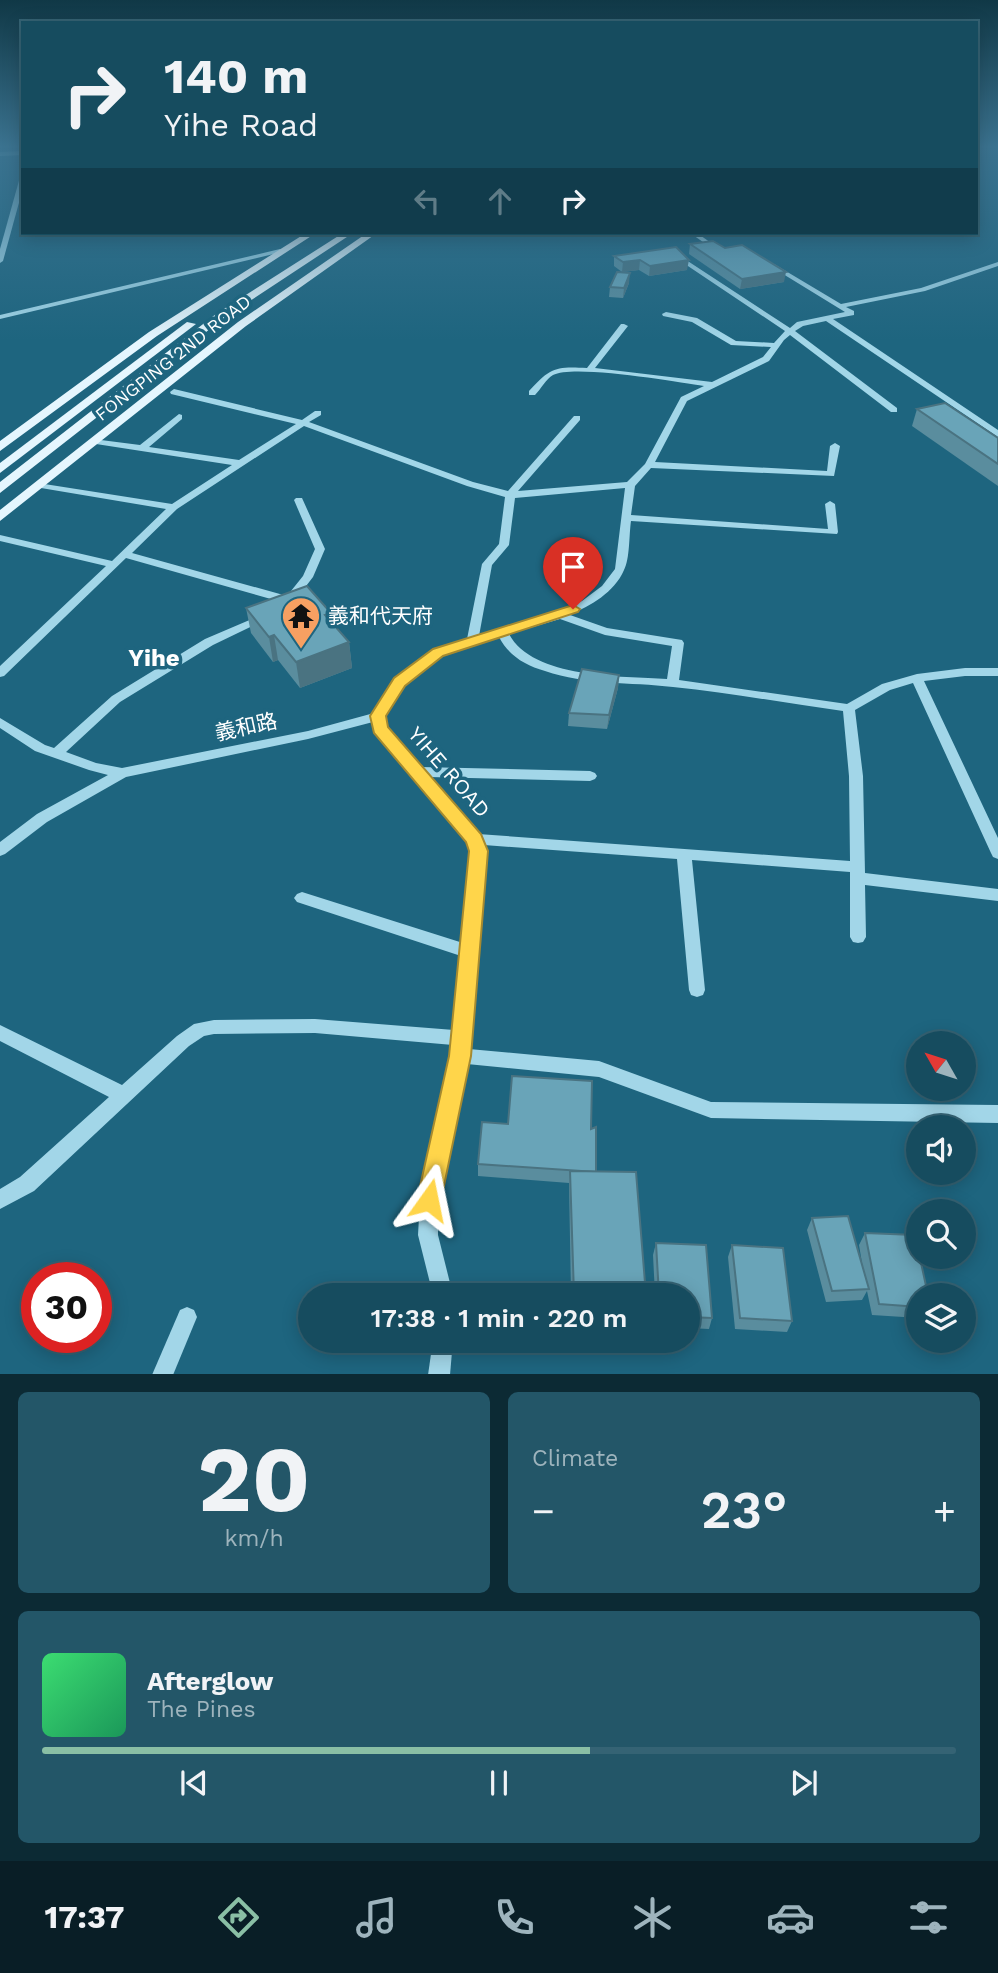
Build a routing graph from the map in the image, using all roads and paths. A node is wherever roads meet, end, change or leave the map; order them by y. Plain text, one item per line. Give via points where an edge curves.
1 (13, 212) edge
2 (308, 235) edge
3 (329, 235) edge
4 (346, 235) edge
5 (370, 235) edge
6 (696, 235) edge
7 (280, 251) junction
8 (729, 251) edge
9 (671, 253) edge
10 (762, 259) edge
11 (0, 261) edge
12 (998, 264) edge
13 (840, 306) junction
14 (666, 314) dead end
15 (0, 317) edge
16 (827, 318) junction
17 (624, 326) dead end
18 (790, 331) junction
19 (776, 345) junction
20 (589, 370) junction
21 (710, 384) junction
22 (174, 391) dead end
23 (532, 393) dead end
24 (894, 410) dead end
25 (318, 413) dead end
26 (179, 418) dead end
27 (577, 418) dead end
28 (301, 422) junction
29 (998, 434) edge
30 (96, 441) junction
31 (835, 446) dead end
32 (0, 447) edge
33 (142, 448) junction
34 (238, 463) junction
35 (649, 465) junction
36 (0, 469) edge
37 (41, 485) junction
38 (630, 485) junction
39 (0, 489) edge
40 (510, 495) junction
41 (299, 500) dead end
42 (830, 504) dead end
43 (174, 507) junction
44 (0, 517) edge
45 (625, 518) junction
46 (0, 538) edge
47 (123, 554) junction
48 (113, 564) junction
49 (290, 600) junction
50 (560, 615) junction
51 (502, 632) junction
52 (474, 639) junction
53 (998, 672) edge
54 (0, 673) edge
55 (917, 678) junction
56 (672, 683) junction
57 (849, 708) junction
58 (378, 716) junction
59 (0, 722) edge
60 (56, 754) junction
61 (417, 772) junction
62 (122, 774) junction
63 (590, 776) dead end
64 (474, 839) junction
65 (0, 850) edge
66 (998, 852) edge
67 (684, 853) junction
68 (858, 872) junction
69 (998, 895) edge
70 (302, 898) dead end
71 (858, 937) dead end
72 (471, 952) junction
73 (697, 990) dead end
74 (0, 1033) edge
75 (462, 1038) junction
76 (460, 1056) junction
77 (122, 1095) junction
78 (998, 1114) edge
79 (0, 1200) edge
80 (440, 1283) edge
81 (187, 1317) dead end
82 (441, 1353) edge
83 (162, 1374) edge
84 (439, 1374) edge

1 - 11 street
2 - 7 main road, FONGPING 2ND ROAD
3 - 36 main road via 168,340
4 - 39 main road via 220,316
5 - 30 main road, FONGPING 2ND ROAD via 242,324
6 - 8 street via 718,250
7 - 15 street
7 - 32 main road, FONGPING 2ND ROAD via 153,334
9 - 18 street
10 - 13 street
12 - 13 street via 923,290
13 - 16 street via 851,313
14 - 19 street via 694,320 734,343
16 - 18 street
16 - 29 street
17 - 20 street
18 - 19 street
18 - 24 street
19 - 21 street via 766,359
20 - 21 street
20 - 23 street via 552,372
21 - 35 street via 684,399
22 - 28 street
25 - 28 street
26 - 33 street
27 - 40 street
28 - 34 street
28 - 40 street
30 - 33 street
30 - 37 main road, FONGPING 2ND ROAD
31 - 35 street via 831,474
33 - 34 street
34 - 43 street
35 - 38 street
37 - 43 street
37 - 44 main road, FONGPING 2ND ROAD
38 - 40 street
38 - 45 street
40 - 52 street via 504,545 487,565
41 - 49 street via 320,549 309,577
42 - 45 street via 834,532
43 - 47 street
45 - 50 street via 620,569 607,588
46 - 48 street
47 - 48 street
47 - 49 street
48 - 54 street
49 - 60 street via 209,642 116,699
50 - 51 street
50 - 56 street via 604,631 678,643
51 - 52 street
51 - 56 street via 505,645 519,658 549,669
52 - 58 street via 438,652 415,667
53 - 55 street
55 - 57 street via 886,687
55 - 66 street
56 - 57 street
57 - 68 street
58 - 61 street, YIHE ROAD via 380,729
58 - 62 street, 義和路
59 - 60 street
60 - 62 street
61 - 63 street
61 - 64 street, YIHE ROAD
62 - 65 street via 42,818
64 - 67 street
64 - 72 street, YIHE ROAD via 479,851
67 - 68 street
67 - 73 street
68 - 69 street
68 - 71 street
70 - 72 street
72 - 75 street, YIHE ROAD
74 - 77 street
75 - 76 street, YIHE ROAD
75 - 77 street via 315,1026 200,1029
76 - 78 street via 599,1069 712,1110
76 - 80 street, YIHE ROAD via 429,1200 428,1235
77 - 79 street via 27,1184
81 - 83 street
82 - 84 street

